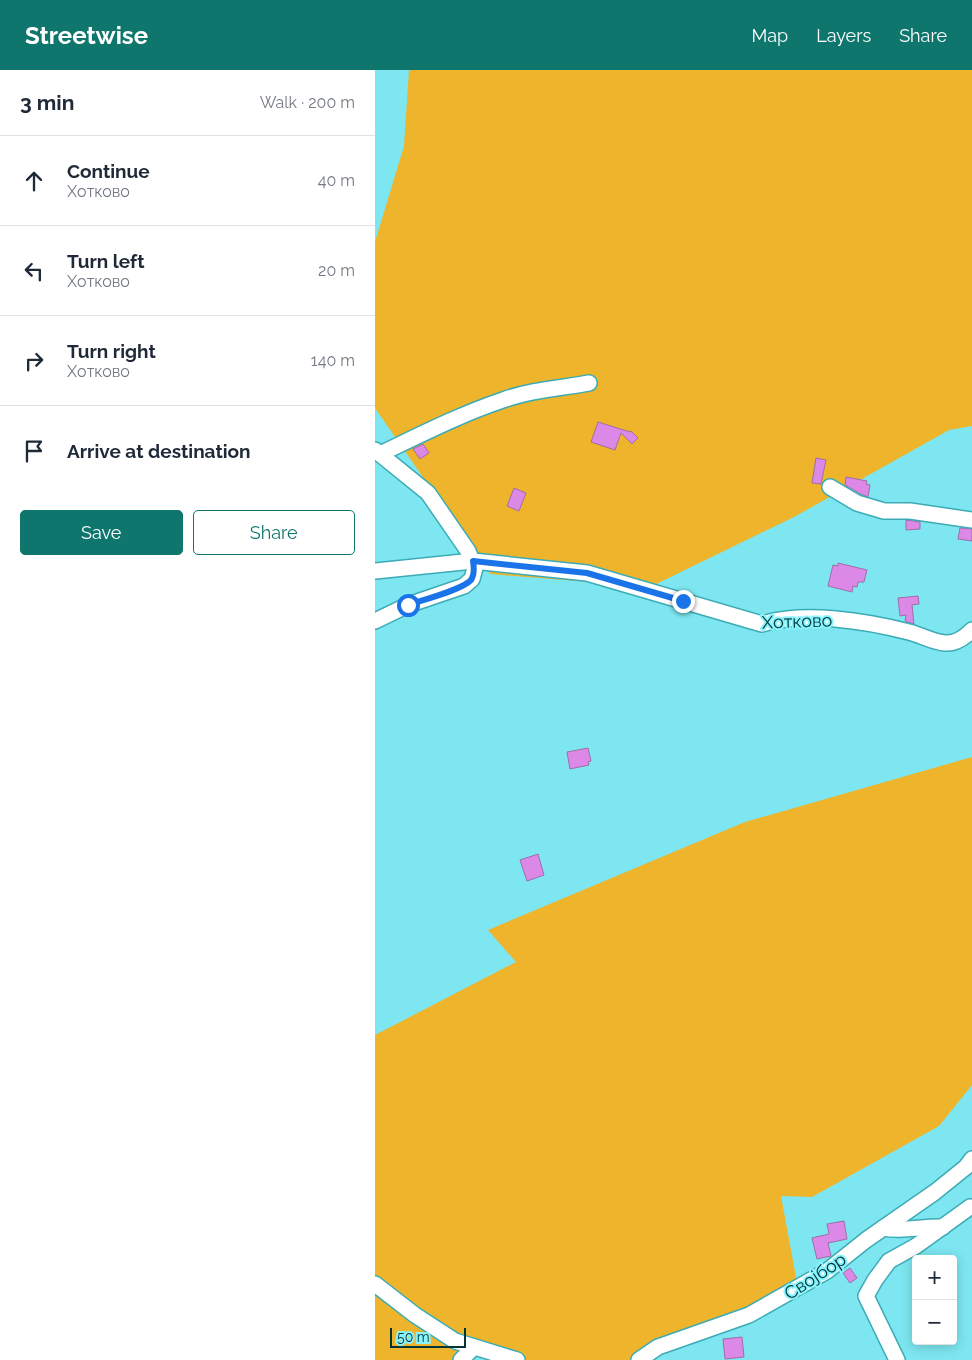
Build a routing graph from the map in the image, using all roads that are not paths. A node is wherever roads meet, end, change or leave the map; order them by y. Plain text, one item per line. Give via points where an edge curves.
1 (589, 383) dead end
2 (377, 452) edge
3 (830, 487) dead end
4 (972, 520) edge
5 (473, 561) junction
6 (375, 570) edge
7 (375, 621) edge
8 (972, 630) edge
9 (972, 1159) edge
10 (969, 1207) dead end
11 (943, 1227) junction
12 (883, 1228) junction
13 (375, 1284) edge
14 (474, 1347) junction
15 (461, 1360) edge
16 (517, 1360) edge
17 (639, 1360) edge
18 (897, 1360) edge

1 - 2 street via 503,400
2 - 5 street via 428,493
3 - 4 street via 857,503 884,511
5 - 6 street, Хотково
5 - 7 street via 472,579 464,586 408,605
5 - 8 street, Хотково via 587,573 762,624 799,619 861,621 946,643 955,642
9 - 12 street, Својбор via 935,1192
10 - 11 street
11 - 12 street via 898,1231
11 - 18 street via 889,1261 866,1296
12 - 17 street, Својбор via 827,1271 771,1304 658,1347
13 - 14 street via 455,1341
14 - 15 street
14 - 16 street

